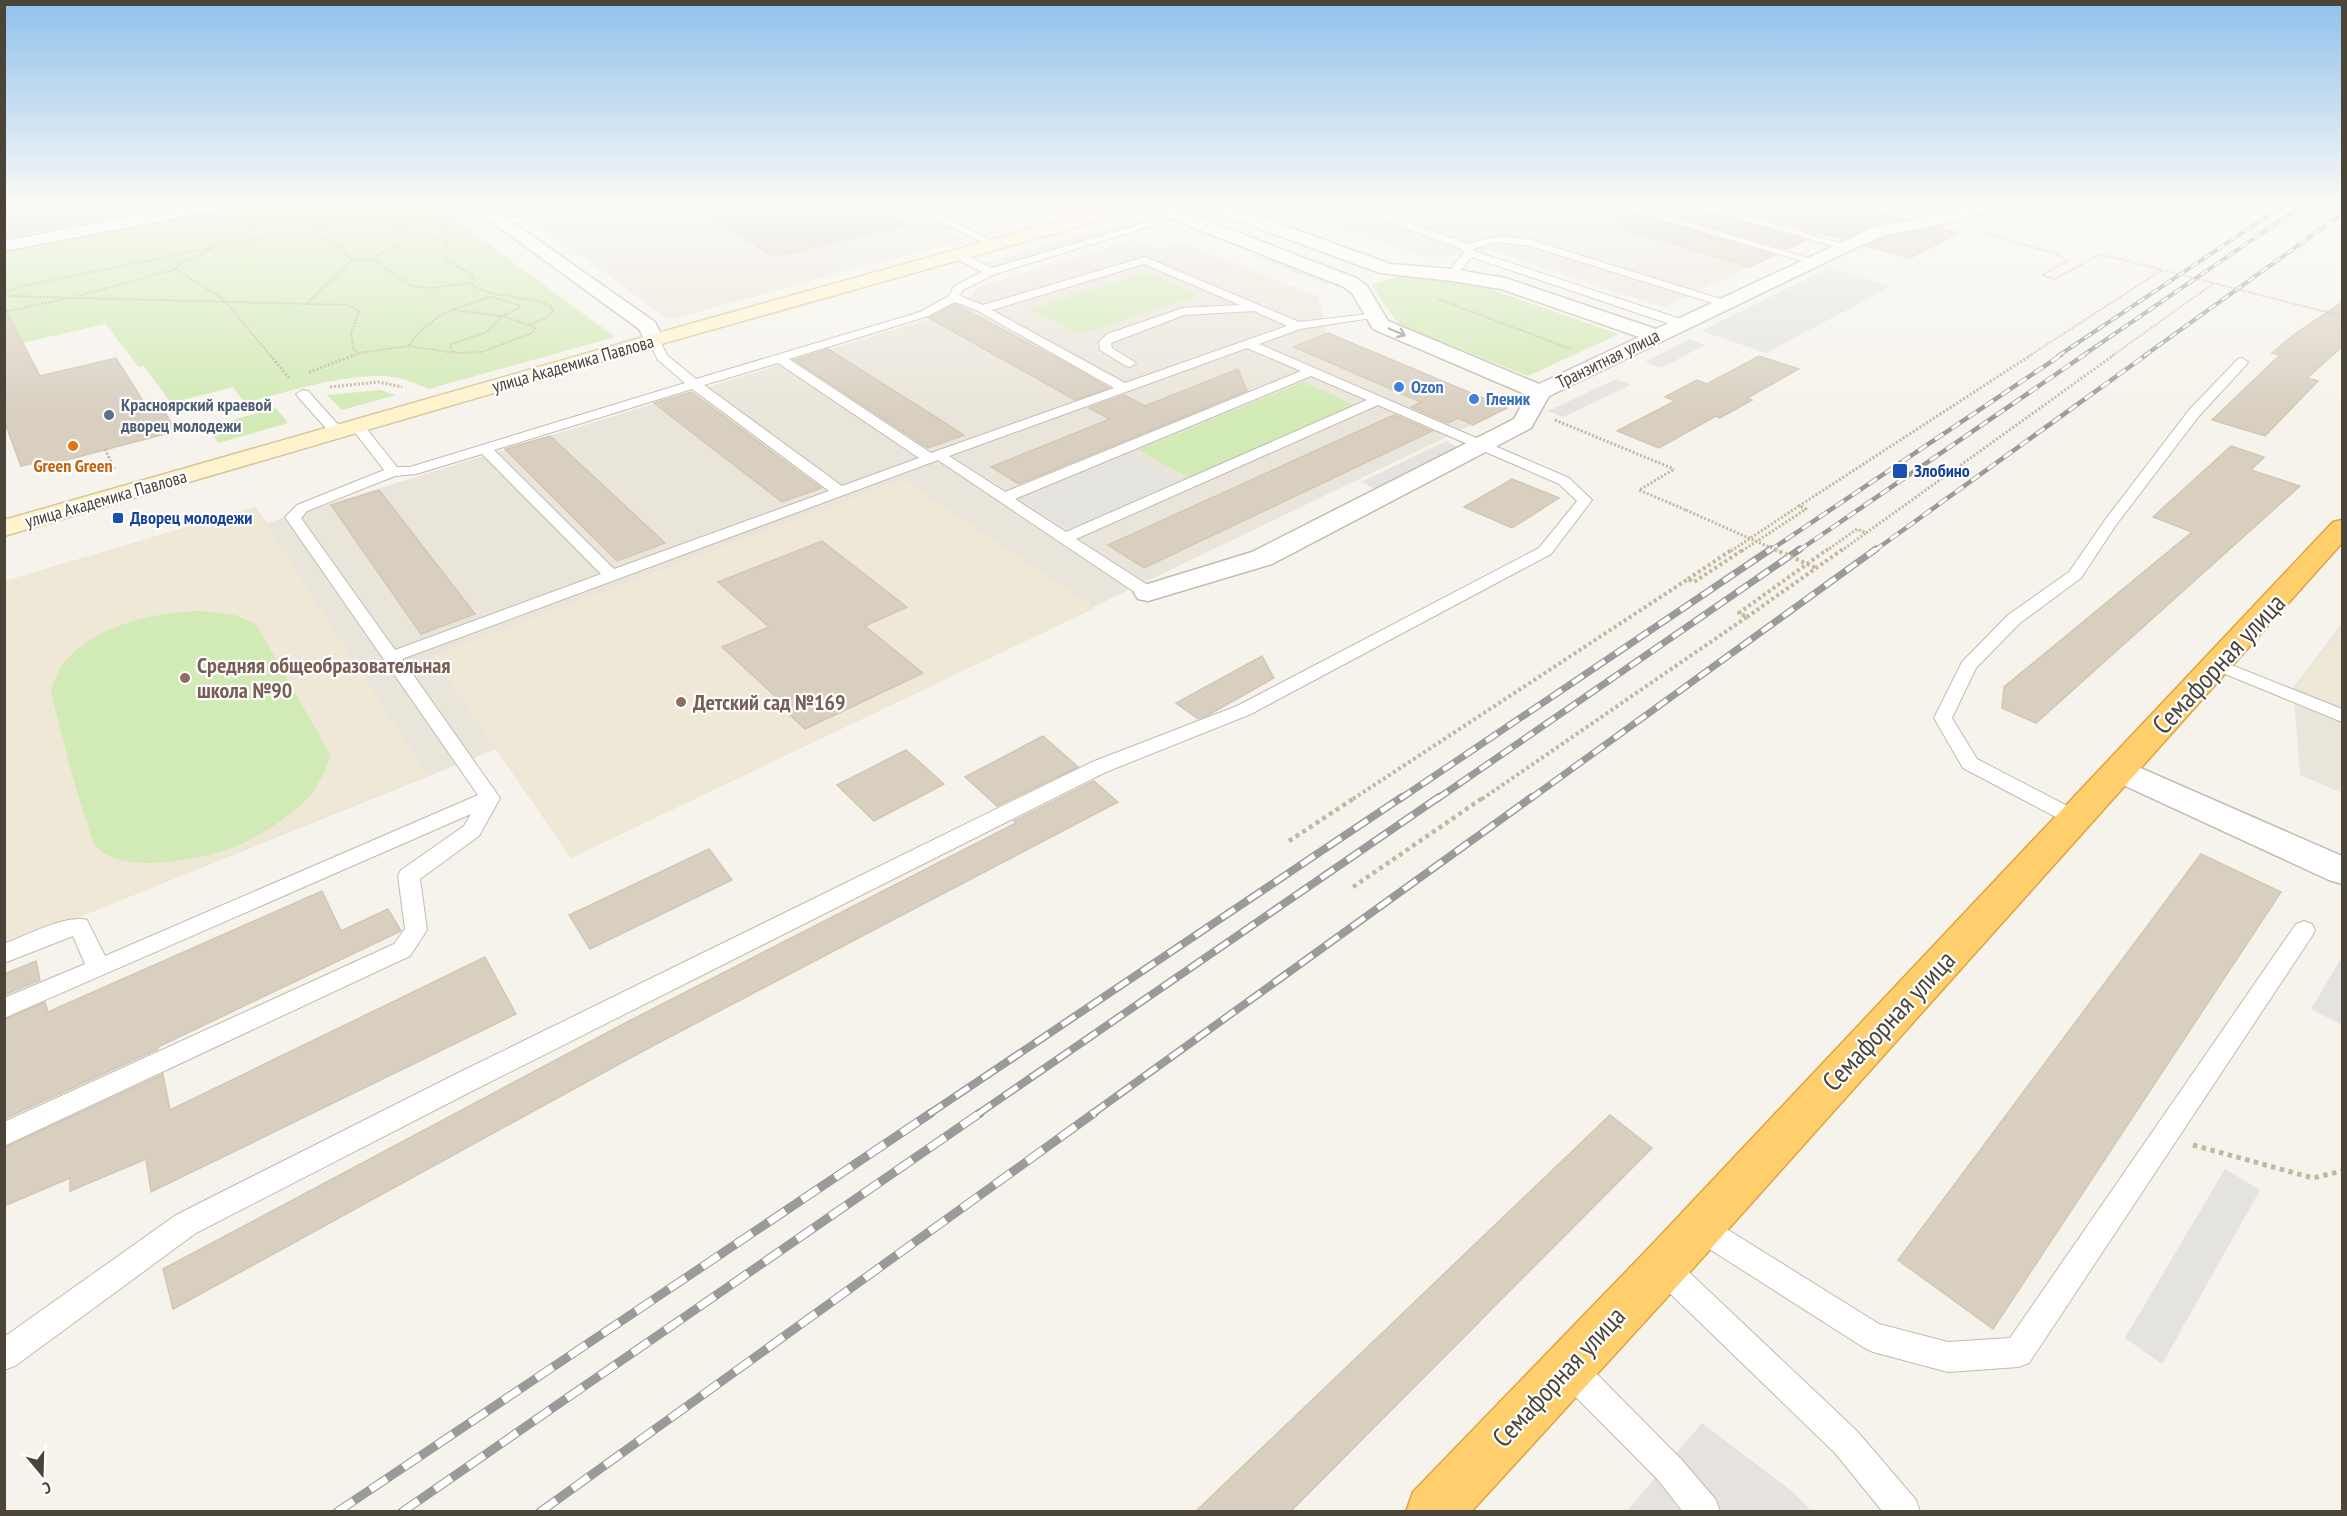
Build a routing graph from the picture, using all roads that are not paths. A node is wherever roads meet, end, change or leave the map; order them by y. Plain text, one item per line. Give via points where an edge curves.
1 (575, 274) edge
2 (890, 274) edge
3 (987, 274) edge
4 (1099, 274) edge
5 (1177, 274) edge
6 (1328, 274) edge
7 (1440, 274) edge
8 (1537, 274) edge
9 (1629, 274) edge
10 (1786, 274) edge
11 (1452, 275) joint
12 (954, 298) junction
13 (1723, 303) junction
14 (1256, 308) junction
15 (982, 309) junction
16 (1373, 315) junction
17 (1680, 323) junction
18 (1298, 326) junction
19 (1657, 336) junction
20 (654, 340) junction
21 (1248, 344) junction
22 (779, 358) junction
23 (2242, 362) dead end
24 (1130, 363) dead end
25 (1313, 371) junction
26 (694, 384) junction
27 (1124, 388) junction
28 (1540, 392) junction
29 (303, 394) road end
30 (1377, 401) junction
31 (347, 429) junction
32 (1482, 445) junction
33 (484, 448) junction
34 (934, 456) junction
35 (393, 472) junction
36 (839, 491) junction
37 (1004, 498) junction
38 (4, 528) edge
39 (2343, 528) edge
40 (1065, 538) junction
41 (611, 574) junction
42 (1148, 593) joint
43 (391, 657) junction
44 (2218, 665) junction
45 (2343, 716) edge
46 (2120, 770) junction
47 (490, 798) junction
48 (2076, 819) junction
49 (2343, 871) edge
50 (2304, 930) dead end
51 (4, 954) edge
52 (99, 968) junction
53 (4, 1009) edge
54 (4, 1136) edge
55 (1699, 1227) junction
56 (1663, 1267) junction
57 (4, 1355) edge
58 (1568, 1366) junction
59 (1433, 1512) edge
60 (1704, 1512) edge
61 (1904, 1512) edge

1 - 20 street via 648,326
2 - 20 main road, улица Академика Павлова
3 - 12 lane via 958,288
4 - 15 lane
5 - 14 lane
6 - 16 street via 1360,290
7 - 11 street
8 - 17 lane
9 - 13 lane
10 - 13 street, Транзитная улица
11 - 19 street via 1505,284
12 - 15 lane
12 - 22 lane via 924,314
13 - 17 street, Транзитная улица
14 - 18 lane
14 - 24 lane via 1183,312 1105,342 1106,350
15 - 27 lane
16 - 18 lane
16 -> 28 street via 1380,325
17 - 19 street, Транзитная улица
18 - 21 lane
19 - 28 street, Транзитная улица
20 - 26 lane via 662,357
20 - 31 main road, улица Академика Павлова
21 - 25 lane
21 - 27 lane
22 - 26 lane
22 - 34 lane
23 - 48 lane via 2194,413 2110,523 2076,575 2014,619 1968,666 1943,718 1970,763
25 - 30 lane
25 - 37 lane
26 - 33 lane
26 - 36 lane
27 - 34 lane
28 - 32 street, Транзитная улица via 1523,423
29 - 31 lane
30 - 32 lane
30 - 40 lane
31 - 35 lane
31 - 38 main road, улица Академика Павлова
32 - 42 street, Транзитная улица via 1262,558
32 - 57 lane via 1564,481 1585,500 1545,551 1244,710 1099,767 186,1224
33 - 35 lane via 411,471
33 - 41 lane
34 - 36 lane
34 - 37 lane
35 - 43 lane via 302,508 294,517
36 - 41 lane
37 - 40 lane
39 - 44 highway, Семафорная улица
40 - 42 lane
41 - 43 lane
43 - 47 lane
44 - 45 lane
44 - 46 highway, Семафорная улица
46 - 48 highway, Семафорная улица
46 - 49 street
47 - 52 lane
47 - 54 lane via 472,831 409,876 416,930 402,950
48 - 55 highway, Семафорная улица
50 - 55 lane via 2018,1352 1948,1357 1873,1337
51 - 52 lane via 79,926
52 - 53 lane
55 - 56 highway, Семафорная улица
56 - 58 highway, Семафорная улица
56 - 61 lane via 1846,1442
58 - 59 highway, Семафорная улица
58 - 60 lane via 1670,1470

